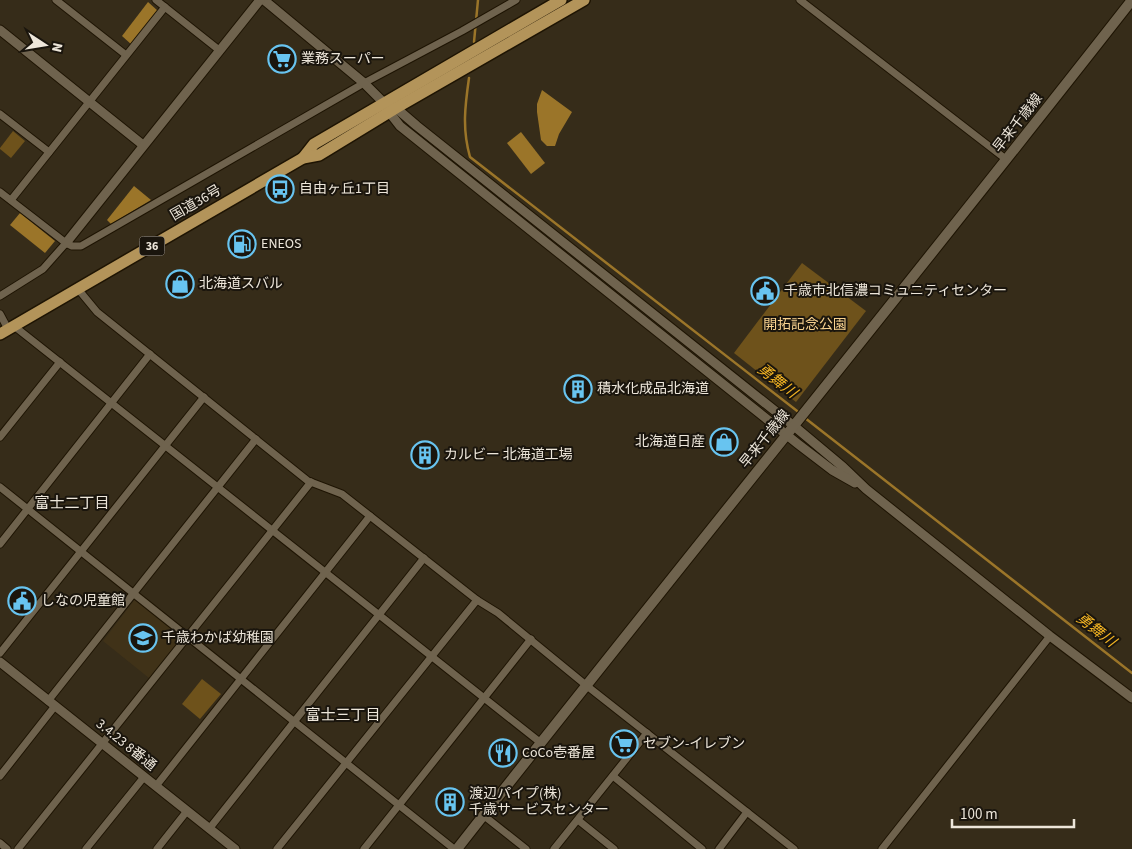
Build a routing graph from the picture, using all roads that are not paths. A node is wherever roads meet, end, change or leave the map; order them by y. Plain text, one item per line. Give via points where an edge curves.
1 (56, 0) edge
2 (156, 0) edge
3 (260, 0) edge
4 (264, 0) edge
5 (516, 0) edge
6 (561, 0) edge
7 (584, 0) edge
8 (800, 0) edge
9 (1132, 0) edge
10 (165, 7) junction
11 (0, 30) edge
12 (219, 50) junction
13 (126, 55) junction
14 (364, 83) junction
15 (88, 102) junction
16 (389, 108) junction
17 (0, 114) edge
18 (143, 145) junction
19 (49, 152) junction
20 (1007, 160) junction
21 (0, 192) edge
22 (11, 200) junction
23 (66, 244) junction
24 (78, 289) junction
25 (0, 296) edge
26 (0, 314) edge
27 (8, 330) edge
28 (150, 354) junction
29 (60, 362) junction
30 (204, 397) junction
31 (112, 404) junction
32 (800, 418) junction
33 (786, 434) junction
34 (0, 438) edge
35 (256, 439) junction
36 (166, 446) junction
37 (311, 482) junction
38 (0, 487) edge
39 (218, 488) junction
40 (866, 489) junction
41 (28, 510) junction
42 (370, 516) junction
43 (272, 530) junction
44 (0, 544) edge
45 (82, 552) junction
46 (424, 558) junction
47 (324, 572) junction
48 (134, 594) junction
49 (477, 600) junction
50 (378, 614) junction
51 (187, 636) junction
52 (1050, 636) junction
53 (531, 639) junction
54 (0, 653) edge
55 (431, 656) junction
56 (0, 662) edge
57 (240, 678) junction
58 (587, 686) junction
59 (484, 698) junction
60 (1132, 698) edge
61 (52, 703) junction
62 (294, 721) junction
63 (647, 734) junction
64 (102, 743) junction
65 (541, 743) junction
66 (346, 763) junction
67 (0, 776) edge
68 (613, 776) junction
69 (144, 777) junction
70 (156, 786) junction
71 (399, 805) junction
72 (187, 811) junction
73 (747, 812) junction
74 (483, 815) junction
75 (578, 820) junction
76 (209, 829) junction
77 (0, 843) edge
78 (232, 848) edge
79 (791, 848) edge
80 (7, 849) edge
81 (18, 849) edge
82 (86, 849) edge
83 (157, 849) edge
84 (277, 849) edge
85 (364, 849) edge
86 (456, 849) edge
87 (526, 849) edge
88 (554, 849) edge
89 (614, 849) edge
90 (702, 849) edge
91 (719, 849) edge
92 (882, 849) edge

1 - 13 street
2 - 10 street
3 - 12 street
4 - 14 street
5 - 14 street
6 - 16 highway, 国道36号 / 36
7 - 16 highway, 国道36号 / 36
8 - 20 street
9 - 20 main road, 早来千歳線
10 - 12 street
10 - 13 street
11 - 15 street
12 - 18 street
13 - 15 street
14 - 16 street
14 - 23 street via 81,246
15 - 18 street
15 - 19 street
16 - 24 highway, 国道36号 / 36 via 314,144 303,158
16 - 32 street
16 - 33 street via 400,126
17 - 19 street
18 - 23 street
19 - 22 street
20 - 32 main road, 早来千歳線
21 - 22 street
22 - 23 street
23 - 25 street via 42,269
24 - 27 highway, 国道36号 / 36
24 - 28 street via 97,312
26 - 27 street
27 - 29 street
28 - 30 street
28 - 31 street
29 - 31 street
29 - 34 street
30 - 35 street
30 - 36 street
31 - 36 street
31 - 41 street
32 - 33 main road, 早来千歳線
32 - 40 street
33 - 40 street via 832,470
33 - 58 main road, 早来千歳線
35 - 37 street
35 - 39 street
36 - 39 street
36 - 45 street
37 - 42 street via 342,494
37 - 43 street
38 - 41 street
39 - 43 street
39 - 48 street
40 - 52 street
41 - 44 street
41 - 45 street
42 - 46 street
42 - 47 street
43 - 47 street
43 - 51 street
45 - 48 street
45 - 54 street
46 - 49 street
46 - 50 street
47 - 50 street
47 - 57 street
48 - 51 street
48 - 61 street
49 - 53 street
49 - 55 street
50 - 55 street
50 - 62 street
51 - 57 street
51 - 64 street
52 - 60 street
52 - 92 street
53 - 58 street
53 - 59 street
55 - 59 street
55 - 66 street
56 - 61 street, 3.4.23 8番通
57 - 62 street
57 - 70 street
58 - 63 street
58 - 65 main road, 早来千歳線
59 - 65 street
59 - 71 street
61 - 64 street, 3.4.23 8番通
61 - 67 street
62 - 66 street
62 - 76 street
63 - 68 street
63 - 73 street
64 - 69 street, 3.4.23 8番通
64 - 81 street
65 - 74 main road, 早来千歳線
66 - 71 street
66 - 84 street
68 - 75 street
68 - 90 street
69 - 70 street, 3.4.23 8番通
69 - 82 street
70 - 72 street, 3.4.23 8番通
71 - 85 street
71 - 86 street
72 - 76 street, 3.4.23 8番通
72 - 83 street
73 - 79 street
73 - 91 street
74 - 86 main road, 早来千歳線
74 - 87 street
75 - 88 street
75 - 89 street
76 - 78 street, 3.4.23 8番通
77 - 80 street

